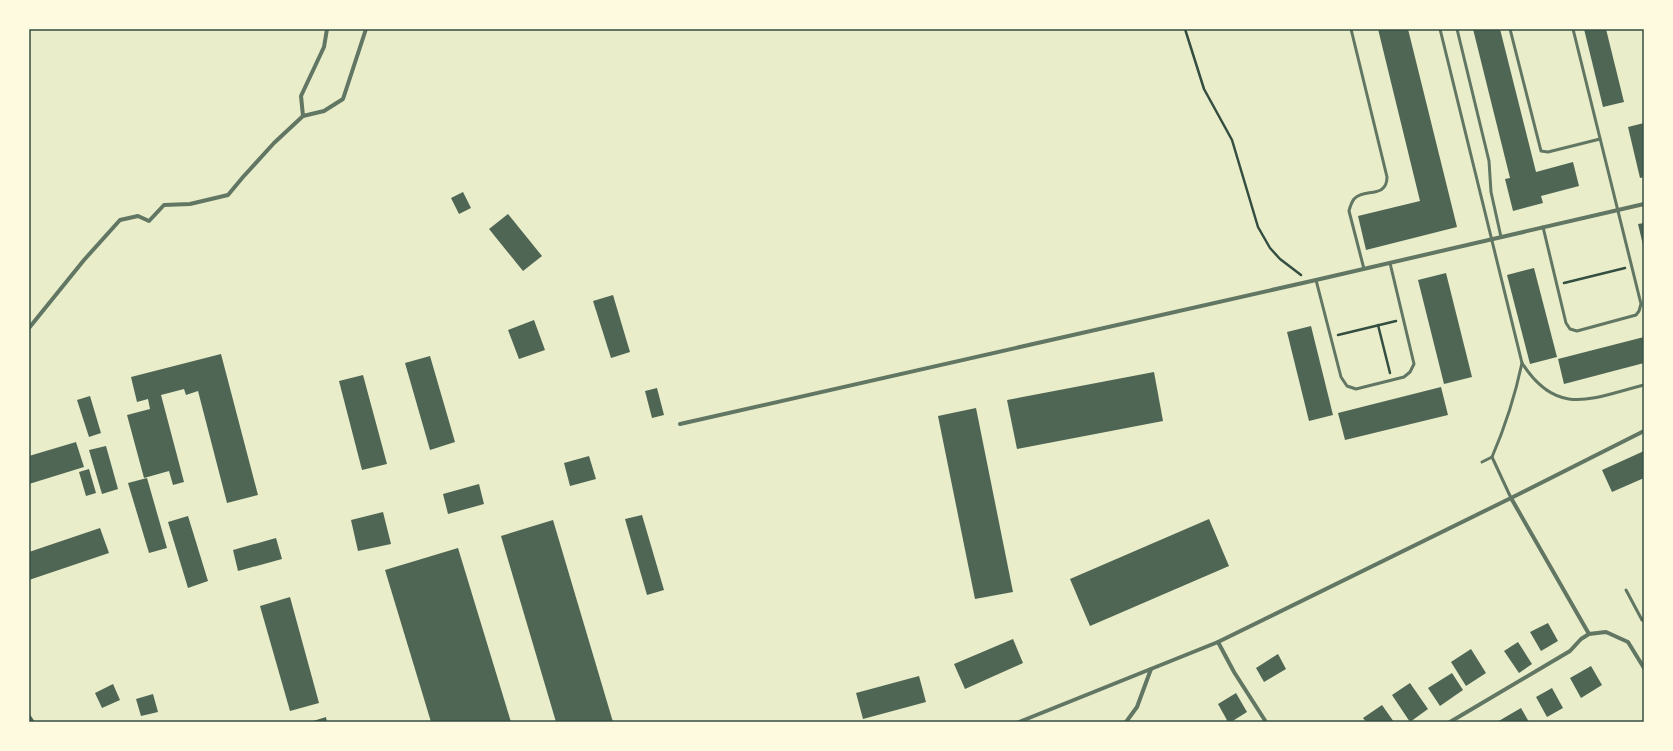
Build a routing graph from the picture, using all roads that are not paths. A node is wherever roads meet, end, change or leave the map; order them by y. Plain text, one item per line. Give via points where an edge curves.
1 (327, 29) edge
2 (366, 29) edge
3 (1351, 29) edge
4 (1440, 29) edge
5 (1457, 29) edge
6 (1510, 29) edge
7 (1573, 29) edge
8 (303, 116) junction
9 (1600, 139) junction
10 (1644, 204) edge
11 (1618, 210) junction
12 (1543, 227) junction
13 (1501, 236) junction
14 (1492, 239) junction
15 (1390, 263) junction
16 (1364, 269) junction
17 (1316, 280) junction
18 (29, 328) edge
19 (1522, 363) junction
20 (1644, 385) edge
21 (680, 424) dead end
22 (1644, 431) edge
23 (1492, 457) junction
24 (1482, 462) dead end
25 (1511, 498) junction
26 (1626, 590) dead end
27 (1644, 618) edge
28 (1589, 634) junction
29 (1218, 642) junction
30 (1152, 668) junction
31 (1644, 668) edge
32 (1019, 722) edge
33 (1126, 722) edge
34 (1266, 722) edge
35 (1450, 722) edge

1 - 8 street via 324,47 301,96
2 - 8 street via 343,99 324,110
3 - 16 lane via 1387,177 1386,185 1380,191 1354,198 1349,211
4 - 14 lane
5 - 13 lane via 1489,161 1492,196
6 - 9 lane via 1541,151 1548,152
7 - 9 lane
8 - 18 street via 274,143 228,195 190,204 164,205 149,221 138,216 120,220
9 - 11 lane
10 - 11 street
11 - 12 street
11 - 12 lane via 1641,304 1639,311 1632,317 1584,329 1573,330 1568,327
12 - 13 street
13 - 14 street
14 - 15 street
14 - 19 lane
15 - 16 street
15 - 17 lane via 1414,364 1407,375 1356,389 1347,386 1340,378
16 - 17 street
17 - 21 street
19 - 20 lane via 1531,377 1542,387 1569,400 1582,401
19 - 23 lane via 1511,408
22 - 25 street
23 - 24 lane
23 - 25 lane
25 - 28 street
25 - 29 street
26 - 27 lane via 1642,620
28 - 31 street via 1606,632 1628,642
28 - 35 street via 1570,651
29 - 30 street
29 - 34 street
30 - 32 street
30 - 33 street via 1137,707

